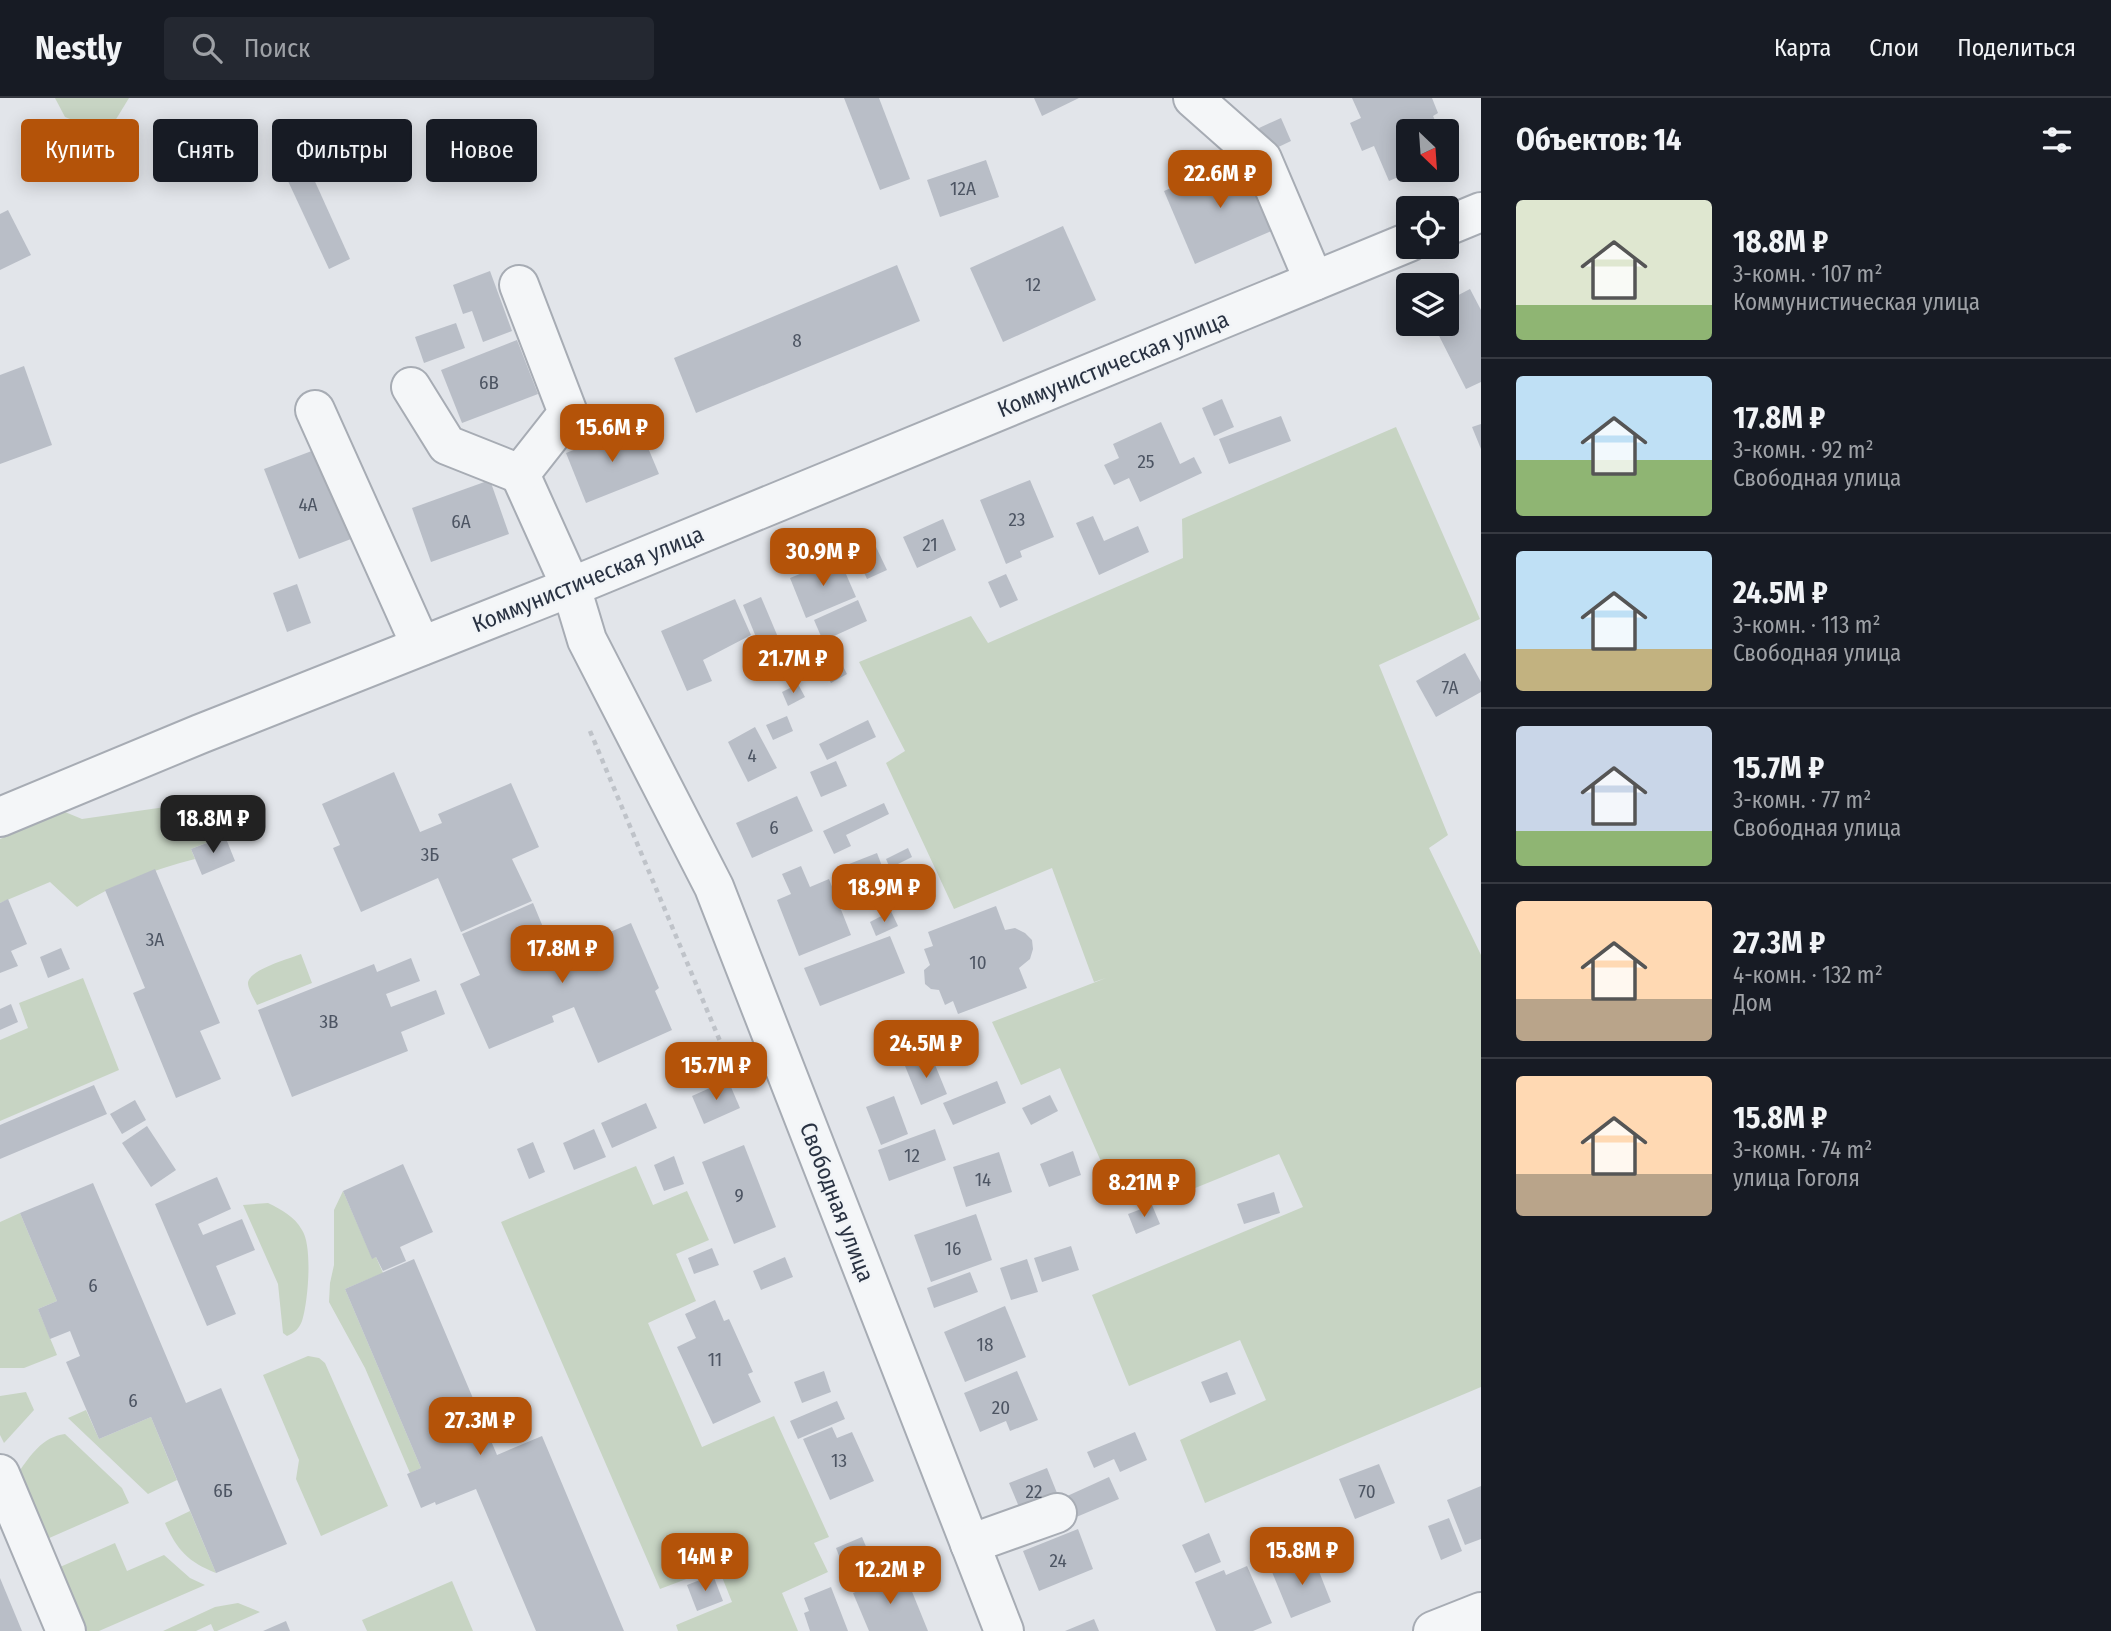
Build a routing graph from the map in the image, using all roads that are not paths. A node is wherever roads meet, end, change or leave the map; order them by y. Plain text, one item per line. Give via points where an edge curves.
1 (1193, 98) edge
2 (1481, 212) edge
3 (1459, 221) edge
4 (1396, 247) edge
5 (1314, 281) junction
6 (519, 285) dead end
7 (411, 387) dead end
8 (315, 410) dead end
9 (520, 474) junction
10 (571, 587) junction
11 (421, 646) junction
12 (0, 817) edge
13 (0, 1474) edge
14 (1057, 1513) dead end
15 (970, 1544) junction
16 (1481, 1612) edge
17 (66, 1631) edge
18 (1004, 1631) edge
19 (1433, 1631) edge

1 - 5 street via 1262,159
2 - 3 street
4 - 5 street, Коммунистическая улица
5 - 10 street, Коммунистическая улица
6 - 9 street via 568,413
7 - 9 street via 447,445
8 - 11 street
9 - 10 street, Свободная улица
10 - 11 street, Коммунистическая улица
10 - 15 street, Свободная улица via 587,640 714,887
11 - 12 street, Коммунистическая улица
13 - 17 street
14 - 15 street
15 - 18 street, Свободная улица
16 - 19 street

